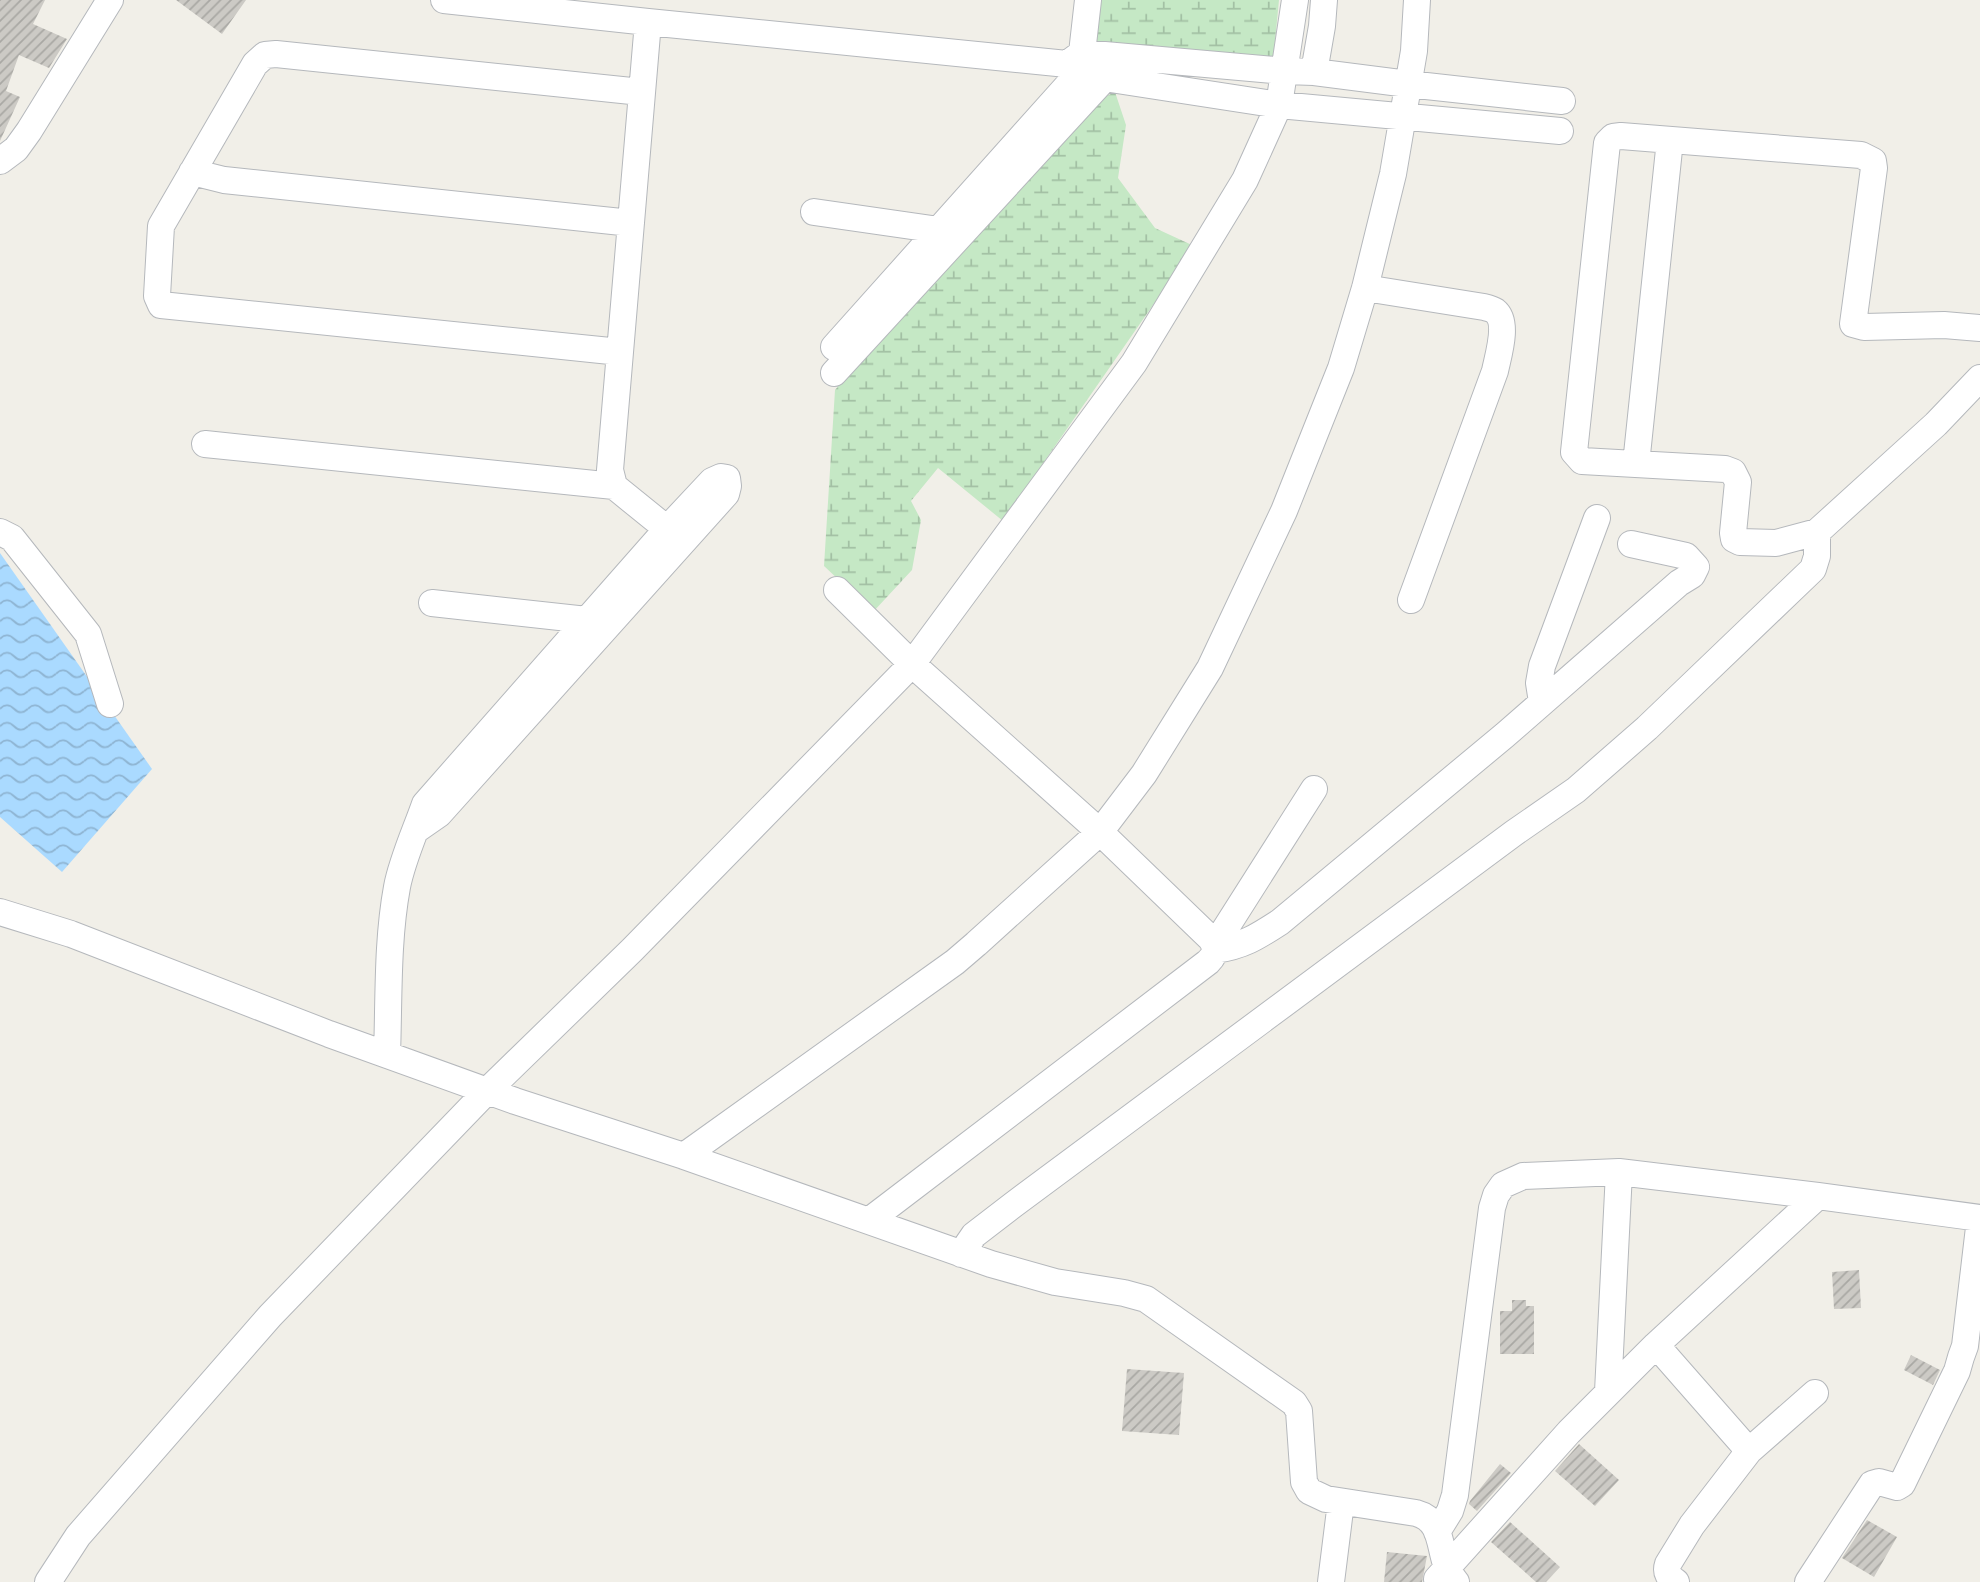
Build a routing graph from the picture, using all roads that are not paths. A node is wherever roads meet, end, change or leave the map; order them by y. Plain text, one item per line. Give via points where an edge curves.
1 (110, 0) edge
2 (444, 0) edge
3 (1088, 0) edge
4 (1295, 0) edge
5 (1324, 0) edge
6 (1417, 0) edge
7 (648, 22) junction
8 (1076, 64) junction
9 (1285, 71) junction
10 (1314, 72) junction
11 (1105, 78) junction
12 (1408, 84) junction
13 (642, 92) junction
14 (1562, 101) dead end
15 (1279, 105) junction
16 (1403, 117) junction
17 (1560, 131) dead end
18 (1670, 140) junction
19 (0, 162) edge
20 (192, 173) junction
21 (814, 212) dead end
22 (631, 223) junction
23 (947, 236) junction
24 (1365, 288) junction
25 (1980, 328) edge
26 (620, 352) junction
27 (827, 367) dead end
28 (1980, 378) edge
29 (205, 444) dead end
30 (1636, 464) junction
31 (614, 486) junction
32 (1597, 518) dead end
33 (667, 529) junction
34 (0, 532) edge
35 (1817, 532) junction
36 (1631, 544) dead end
37 (837, 590) dead end
38 (1411, 600) dead end
39 (432, 603) dead end
40 (587, 620) junction
41 (912, 664) junction
42 (1542, 702) junction
43 (110, 704) dead end
44 (1314, 789) dead end
45 (416, 830) junction
46 (1100, 832) junction
47 (0, 912) edge
48 (1215, 948) junction
49 (387, 1055) junction
50 (487, 1091) junction
51 (684, 1156) junction
52 (1619, 1172) junction
53 (1818, 1196) junction
54 (1980, 1219) edge
55 (870, 1220) junction
56 (961, 1254) junction
57 (1656, 1345) junction
58 (1608, 1392) junction
59 (1815, 1394) dead end
60 (1749, 1451) junction
61 (1341, 1502) junction
62 (1437, 1532) junction
63 (1446, 1578) edge
64 (48, 1582) edge
65 (1331, 1582) edge
66 (1676, 1582) edge
67 (1808, 1582) edge

1 - 19 street via 29,131
2 - 7 street
3 - 8 street
4 - 9 street
5 - 10 street
6 - 12 street
7 - 8 street
7 - 13 street
8 - 9 street
8 - 11 street
8 - 23 street
9 - 10 street
9 - 15 street
10 - 12 street
11 - 15 street
11 - 23 street
12 - 14 street
12 - 16 street
13 - 20 street via 265,55 255,64
13 - 22 street
15 - 16 street
15 - 41 street via 1245,180 1135,363
16 - 17 street
16 - 24 street
18 - 25 street via 1861,155 1872,161 1853,324
18 - 30 street
18 - 30 street via 1621,136 1607,143 1574,452 1582,461
20 - 22 street
20 - 26 street via 161,226 156,296 161,305
21 - 23 street
22 - 26 street
23 - 27 street
24 - 38 street via 1484,307 1495,311 1501,320 1495,371
24 - 46 street via 1341,368 1294,487 1210,668 1144,774
26 - 31 street via 610,470
28 - 35 street
29 - 31 street
30 - 35 street via 1733,472 1738,482 1733,533 1740,542 1776,543
31 - 33 street
32 - 42 street via 1542,666
33 - 40 street
33 - 45 street via 712,481 727,478 726,494 439,814
34 - 43 street via 12,538 88,634
35 - 56 street via 1812,569 1576,790 1013,1205 974,1235
36 - 42 street via 1686,556 1696,567
37 - 41 street
39 - 40 street
40 - 45 street via 425,804
41 - 46 street
41 - 50 street
42 - 48 street via 1280,922 1236,947
44 - 48 street
45 - 49 street via 398,885
46 - 48 street
46 - 51 street via 955,962
47 - 49 street via 71,934
48 - 55 street via 1208,962
49 - 50 street
50 - 51 street
50 - 64 street via 270,1316 78,1536
51 - 55 street
52 - 53 street
52 - 58 street
52 - 62 street via 1523,1176 1503,1185 1496,1195 1455,1495
53 - 54 street
53 - 57 street
54 - 67 street via 1965,1346 1957,1371 1902,1483 1897,1487 1872,1484
55 - 56 street
56 - 61 street via 1031,1277 1124,1293 1157,1306 1294,1403 1299,1411 1304,1482 1316,1496
57 - 58 street
57 - 60 street
58 - 63 street via 1473,1537
59 - 60 street
60 - 66 street via 1668,1564 1668,1575
61 - 62 street via 1425,1516
61 - 65 street
62 - 63 street

